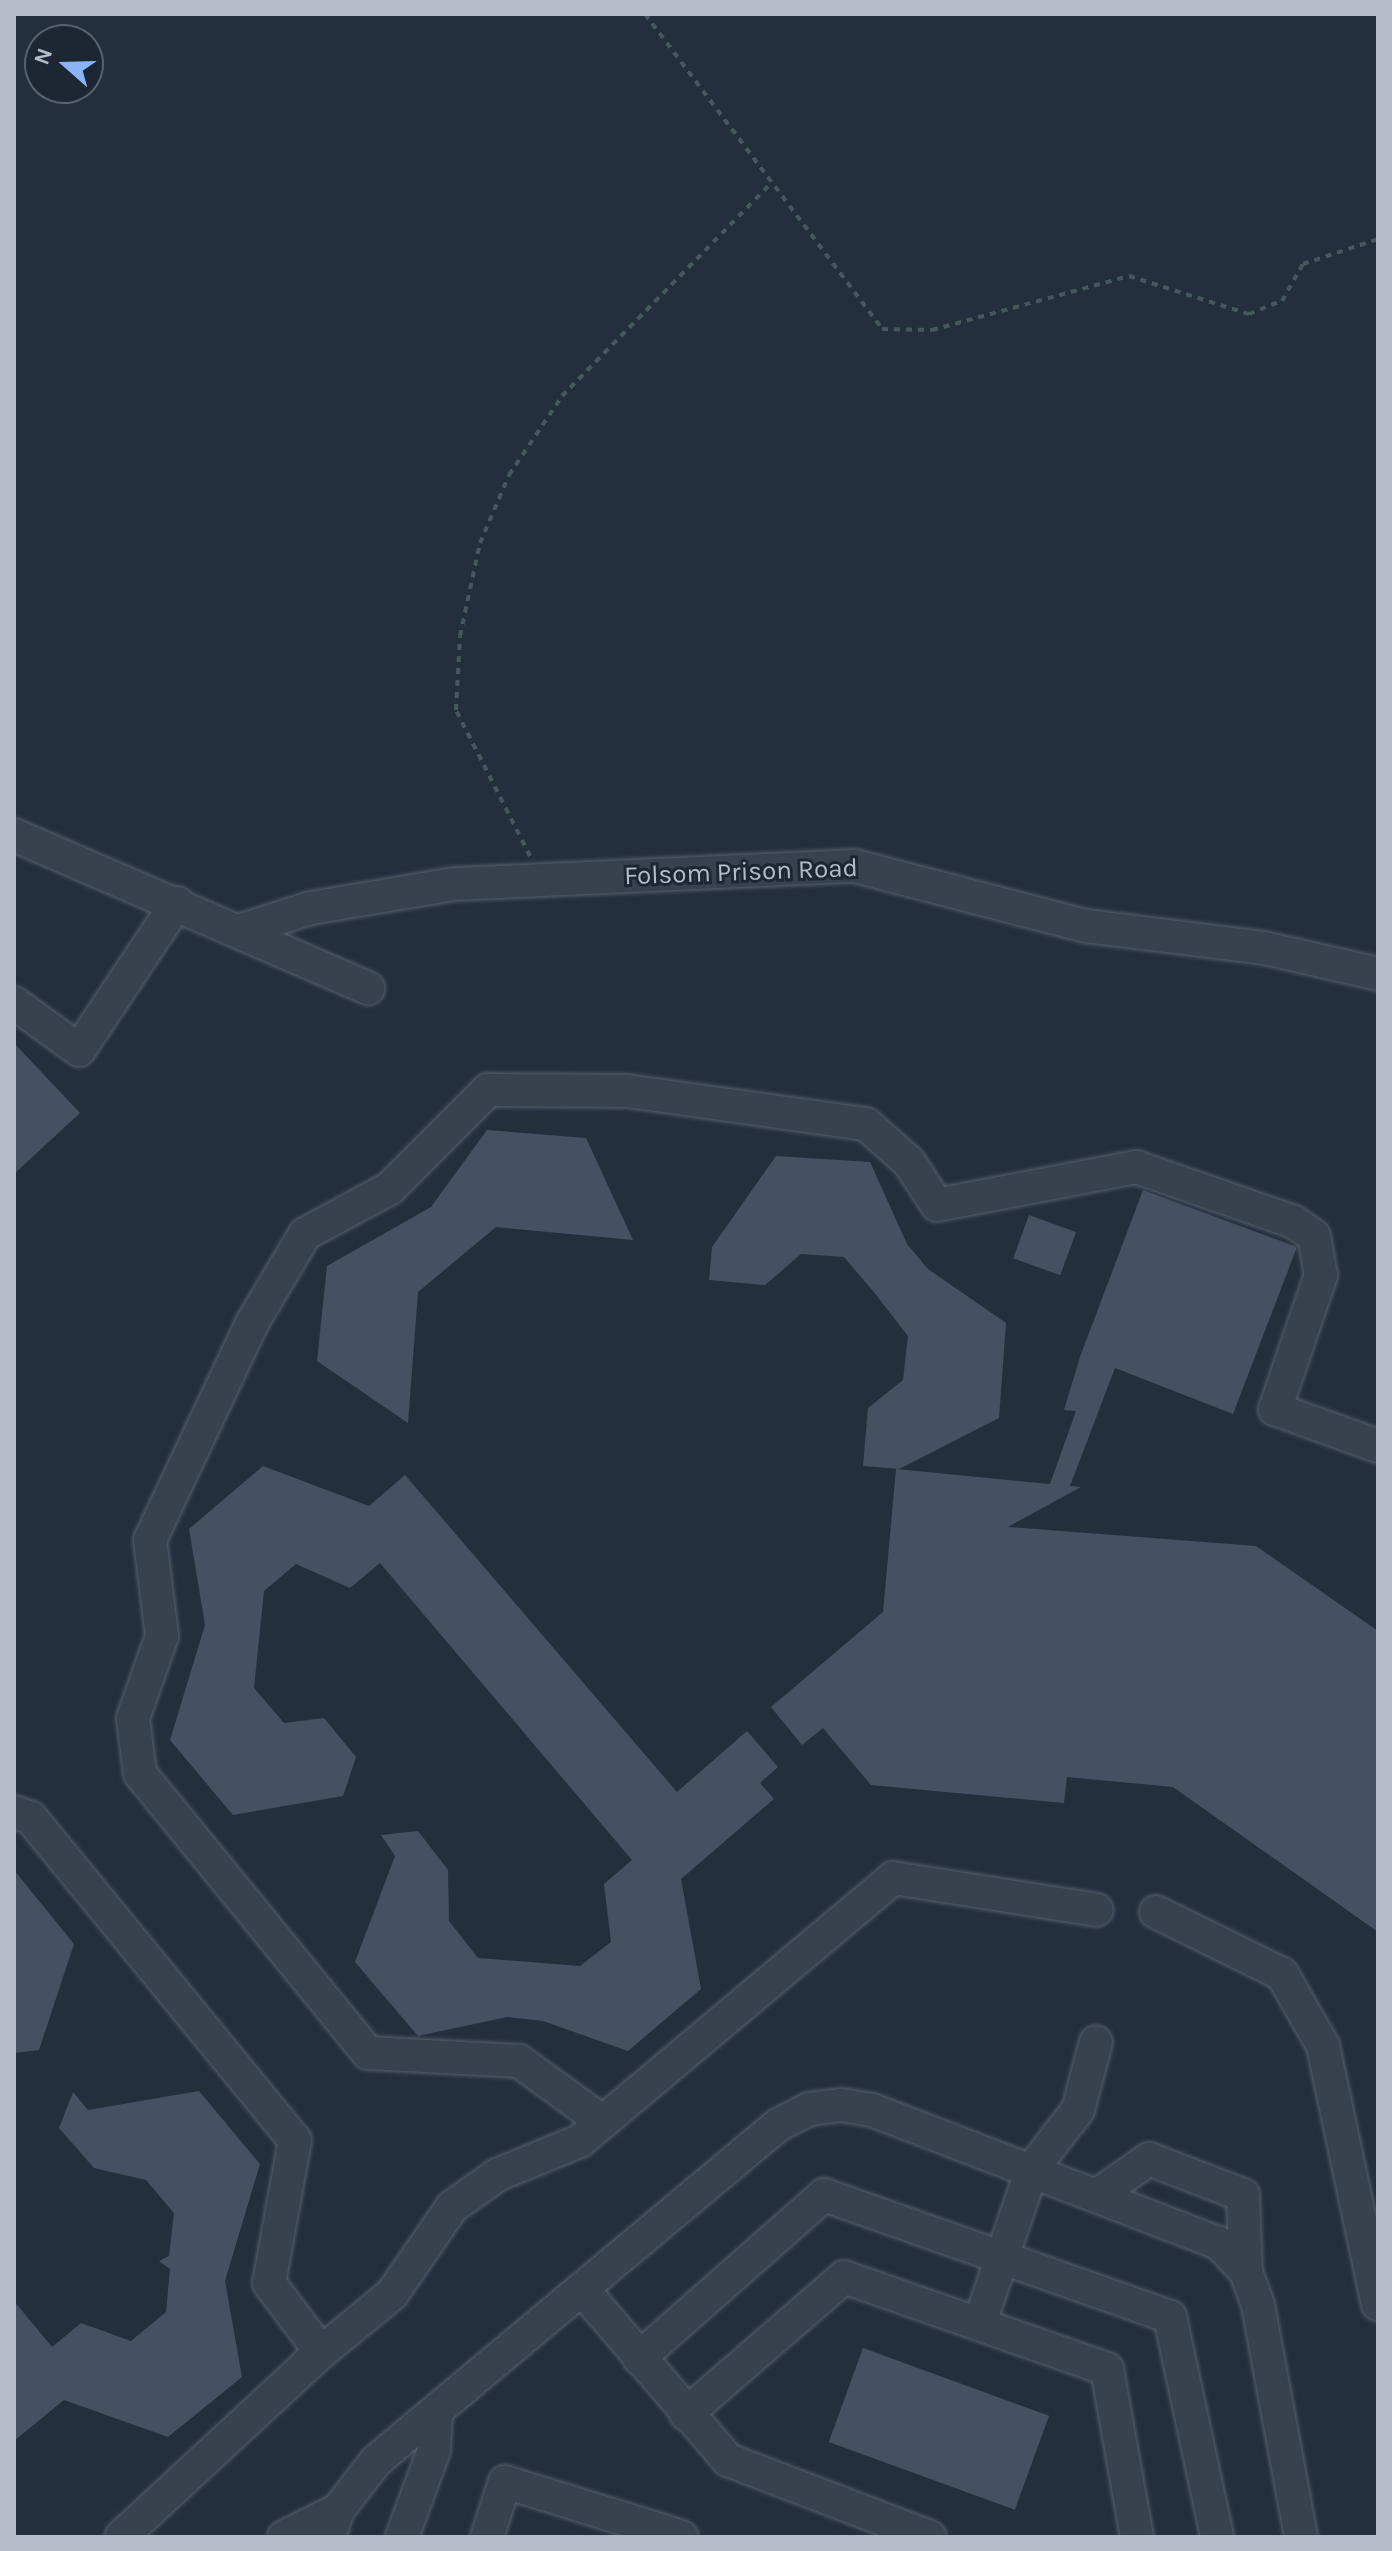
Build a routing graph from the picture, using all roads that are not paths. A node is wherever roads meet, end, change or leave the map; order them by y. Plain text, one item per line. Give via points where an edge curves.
1 (14, 835) edge
2 (177, 903) junction
3 (242, 930) junction
4 (1378, 974) edge
5 (368, 988) dead end
6 (14, 1003) edge
7 (1378, 1446) edge
8 (14, 1812) edge
9 (1097, 1910) dead end
10 (1156, 1912) dead end
11 (1096, 2042) dead end
12 (603, 2122) junction
13 (1032, 2169) junction
14 (1099, 2194) junction
15 (1005, 2255) junction
16 (1246, 2272) junction
17 (582, 2289) junction
18 (1378, 2304) edge
19 (980, 2322) junction
20 (639, 2358) junction
21 (308, 2363) junction
22 (436, 2411) junction
23 (686, 2414) junction
24 (333, 2524) edge
25 (663, 2534) edge
26 (121, 2537) edge
27 (284, 2537) edge
28 (402, 2537) edge
29 (487, 2537) edge
30 (930, 2537) edge
31 (1137, 2537) edge
32 (1217, 2537) edge
33 (1301, 2537) edge

1 - 2 street
2 - 3 street
2 - 6 street via 79,1050
3 - 4 street, Folsom Prison Road via 383,893 543,879 855,866 1121,933 1264,948
3 - 5 street
7 - 12 street via 1275,1409 1321,1275 1314,1236 1136,1167 937,1205 909,1162 866,1124 627,1091 488,1090 390,1188 305,1234 252,1323 150,1540 162,1636 133,1718 140,1773 368,2053 519,2061
8 - 21 street via 31,1818 295,2140 269,2283 321,2352
9 - 12 street via 893,1878
10 - 18 street via 1282,1974 1323,2046 1356,2175
11 - 13 street via 1078,2110
12 - 21 street via 452,2207 392,2294
13 - 14 street
13 - 15 street
13 - 17 street via 872,2110 809,2109 778,2125
14 - 16 street via 1219,2243
14 - 16 street via 1149,2159 1243,2195
15 - 19 street
15 - 20 street via 824,2195
15 - 32 street via 1170,2317
16 - 33 street
17 - 20 street
17 - 22 street
19 - 23 street via 844,2277
19 - 31 street via 1107,2369
20 - 23 street
21 - 26 street
22 - 24 street via 376,2461
22 - 28 street via 434,2450
23 - 30 street via 728,2460
24 - 27 street
25 - 29 street via 505,2482

